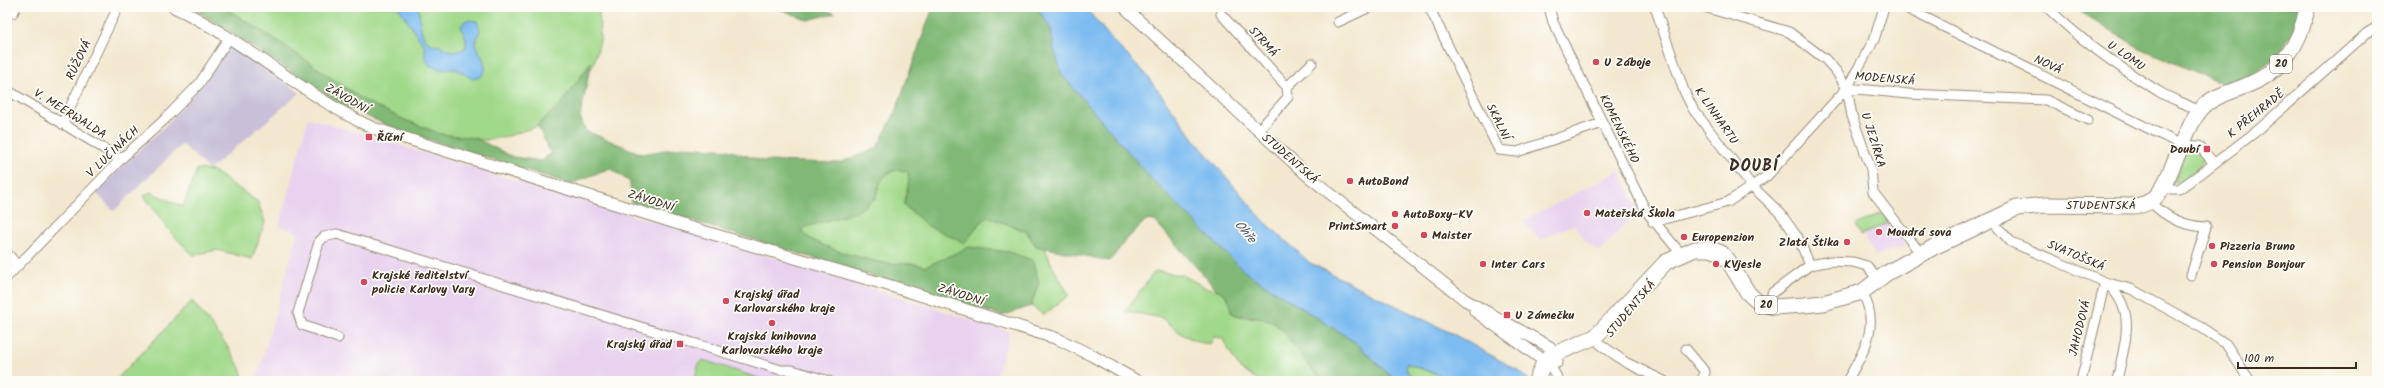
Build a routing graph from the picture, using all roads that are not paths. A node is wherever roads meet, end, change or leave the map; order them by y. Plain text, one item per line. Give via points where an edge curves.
1 (118, 7) edge
2 (174, 7) edge
3 (1124, 7) edge
4 (1370, 7) edge
5 (1429, 7) edge
6 (1549, 7) edge
7 (1655, 7) edge
8 (1704, 7) edge
9 (1884, 7) edge
10 (1904, 7) edge
11 (2048, 7) edge
12 (2307, 7) edge
13 (1221, 14) dead end
14 (1338, 22) dead end
15 (2377, 27) edge
16 (230, 38) junction
17 (1312, 63) dead end
18 (1287, 87) junction
19 (1847, 88) junction
20 (7, 90) edge
21 (2199, 112) junction
22 (2088, 120) dead end
23 (1602, 123) junction
24 (62, 124) junction
25 (1258, 132) junction
26 (2182, 145) junction
27 (121, 160) junction
28 (2213, 162) junction
29 (1752, 186) junction
30 (2162, 189) junction
31 (2151, 202) junction
32 (1990, 219) junction
33 (1653, 222) junction
34 (7, 253) edge
35 (1921, 254) junction
36 (1679, 256) junction
37 (1810, 265) junction
38 (18, 266) junction
39 (2191, 275) dead end
40 (7, 276) edge
41 (1878, 280) junction
42 (2105, 282) junction
43 (1862, 292) junction
44 (1772, 293) dead end
45 (338, 338) dead end
46 (1597, 341) junction
47 (1686, 349) dead end
48 (1546, 364) edge
49 (829, 381) edge
50 (1137, 381) edge
51 (1559, 381) edge
52 (1664, 381) edge
53 (1702, 381) edge
54 (1847, 381) edge
55 (2081, 381) edge
56 (2116, 381) edge
57 (2250, 381) edge

1 - 24 street, RŮŽOVÁ
2 - 16 street, ZÁVODNÍ
3 - 25 street, STUDENTSKÁ
4 - 14 street
5 - 23 street, SKALNÍ via 1499,150 1517,152
6 - 23 street, KOMENSKÉHO via 1553,22
7 - 29 street, K LINHARTU via 1684,91 1693,109
8 - 19 street via 1789,32 1825,59
9 - 19 street via 1874,40
10 - 26 street, NOVÁ
11 - 21 street, U LOMU via 2071,31 2122,69 2160,93 2190,105
12 - 21 main road, STUDENTSKÁ / 20 via 2299,37 2279,66 2262,79 2214,99
13 - 18 street, STRMÁ
15 - 28 street, K PŘEHRADĚ via 2367,33 2258,130
16 - 27 street, V LUČINÁCH via 199,84
16 - 50 street, ZÁVODNÍ via 344,115 372,128 1058,339
17 - 18 street
18 - 25 street via 1288,97
19 - 22 street, MODENSKÁ via 1909,94 2046,100
19 - 29 street, MODENSKÁ via 1766,176
19 - 35 street, U JEZÍRKA via 1852,116 1871,169 1873,192
20 - 24 street, V. MEERWALDA
21 - 26 main road, STUDENTSKÁ / 20
23 - 33 street, KOMENSKÉHO
24 - 27 street, V. MEERWALDA
25 - 48 street, STUDENTSKÁ via 1308,176 1465,300 1473,310
26 - 28 street, NOVÁ via 2199,146
26 - 30 main road, STUDENTSKÁ / 20
27 - 38 street, V LUČINÁCH
28 - 30 street, K PŘEHRADĚ via 2179,189
29 - 33 street, MODENSKÁ via 1728,202
29 - 37 street, K LINHARTU via 1780,213 1798,238
30 - 31 main road, STUDENTSKÁ / 20
31 - 32 main road, STUDENTSKÁ / 20 via 2132,206 2025,206
31 - 39 street via 2170,218 2206,227
32 - 35 main road, STUDENTSKÁ / 20
32 - 42 street, SVATOŠSKÁ via 2012,242
33 - 36 street, KOMENSKÉHO
34 - 38 street
35 - 41 main road, STUDENTSKÁ / 20
36 - 43 main road, STUDENTSKÁ / 20 via 1704,248 1721,253 1748,293 1758,302 1773,307 1822,303
36 - 46 main road, STUDENTSKÁ / 20 via 1666,262 1650,278
37 - 41 street via 1831,261 1853,262 1867,266
37 - 44 street
38 - 40 street, V LUČINÁCH
41 - 43 main road, STUDENTSKÁ / 20
42 - 55 street, JAHODOVÁ
42 - 56 street, SVATOŠSKÁ via 2120,298 2128,318
42 - 57 street via 2131,289 2177,310 2226,344
43 - 54 street via 1870,307 1871,323 1867,346
45 - 49 street via 302,325 298,316 319,242 331,234 408,255 781,370 792,370
46 - 48 main road, STUDENTSKÁ / 20 via 1572,348
46 - 48 main road, STUDENTSKÁ / 20 via 1588,352
46 - 52 street via 1625,362
47 - 53 street via 1705,372
48 - 51 street

